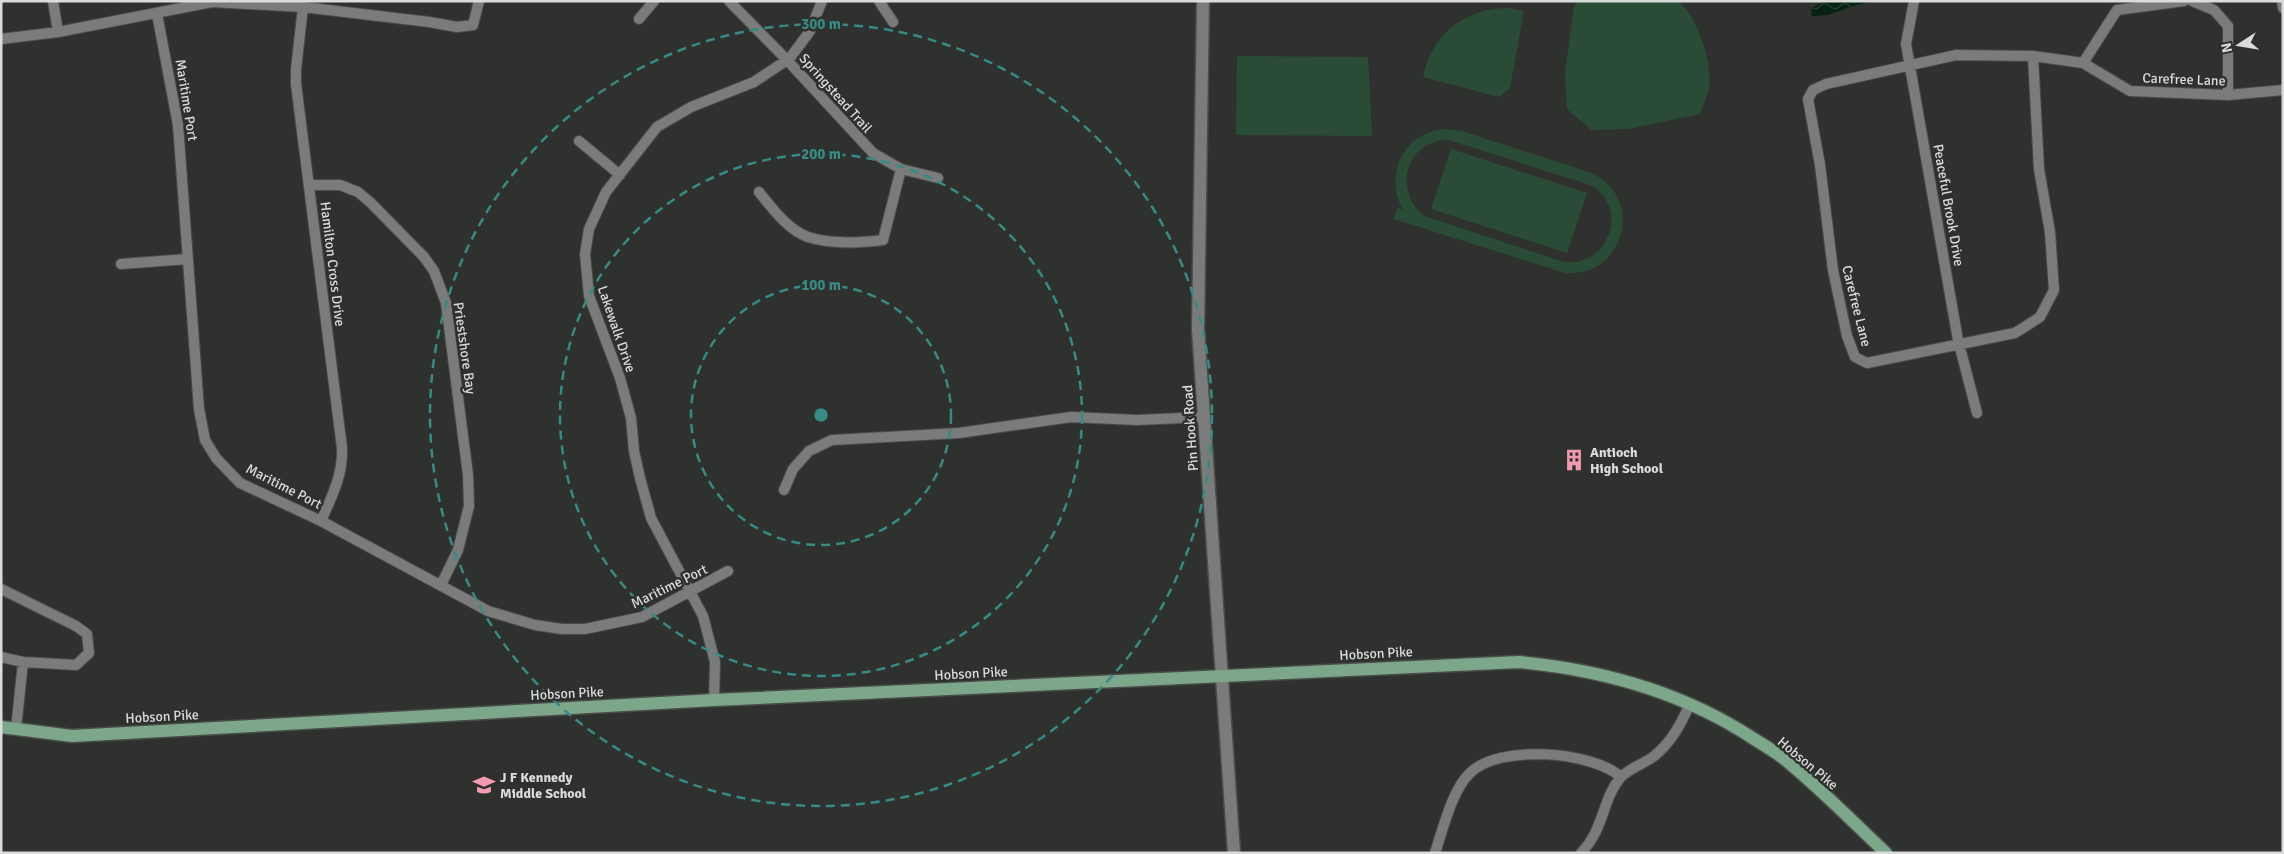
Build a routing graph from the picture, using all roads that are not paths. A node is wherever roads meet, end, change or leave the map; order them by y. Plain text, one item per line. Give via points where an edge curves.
1 (54, 1) edge
2 (479, 1) edge
3 (654, 1) edge
4 (729, 1) edge
5 (822, 1) edge
6 (879, 1) edge
7 (1203, 1) edge
8 (1914, 1) edge
9 (2184, 1) edge
10 (2192, 1) edge
11 (2221, 1) edge
12 (2282, 1) edge
13 (303, 7) junction
14 (2283, 8) edge
15 (2214, 10) junction
16 (157, 14) junction
17 (639, 19) dead end
18 (893, 22) dead end
19 (58, 32) junction
20 (1, 39) edge
21 (2033, 56) junction
22 (788, 60) junction
23 (2083, 63) junction
24 (1910, 66) junction
25 (2283, 90) edge
26 (2228, 95) junction
27 (579, 141) dead end
28 (901, 169) junction
29 (620, 175) junction
30 (938, 178) dead end
31 (309, 185) junction
32 (759, 192) dead end
33 (188, 259) junction
34 (121, 264) dead end
35 (1959, 343) junction
36 (1977, 413) dead end
37 (1204, 417) junction
38 (784, 490) dead end
39 (322, 521) junction
40 (728, 571) dead end
41 (441, 585) junction
42 (1, 589) edge
43 (690, 593) junction
44 (1, 657) edge
45 (24, 662) junction
46 (1222, 676) junction
47 (714, 700) junction
48 (1690, 704) junction
49 (1, 727) edge
50 (16, 729) junction
51 (1621, 777) junction
52 (1234, 853) edge
53 (1434, 853) edge
54 (1581, 853) edge
55 (1886, 853) edge

1 - 19 street
2 - 13 street via 474,25 457,27
3 - 17 street
4 - 22 street, Springstead Trail
5 - 22 street, Lakewalk Drive via 810,31
6 - 18 street
7 - 37 street, Pin Hook Road via 1198,329
8 - 24 street, Peaceful Brook Drive via 1906,44
9 - 23 street via 2117,10
10 - 15 street
11 - 15 street
12 - 14 street
13 - 16 street via 212,2
13 - 31 street, Hamilton Cross Drive via 296,84
15 - 26 street via 2228,26
16 - 19 street
16 - 33 street, Maritime Port via 178,124
19 - 20 street
21 - 23 street, Carefree Lane
21 - 24 street, Carefree Lane via 1956,55
21 - 35 street, Carefree Lane via 2039,169 2050,232 2054,290 2040,317 2015,333
22 - 28 street, Springstead Trail via 872,153
22 - 29 street, Lakewalk Drive via 754,82 691,107 658,126
23 - 26 street, Carefree Lane via 2130,91
24 - 35 street, Peaceful Brook Drive
24 - 35 street, Carefree Lane via 1826,84 1810,94 1808,105 1820,165 1832,262 1850,348 1859,360 1873,363
25 - 26 street, Carefree Lane
27 - 29 street
28 - 30 street, Springstead Trail
28 - 32 street via 883,240 865,242 807,236 784,221
29 - 43 street, Lakewalk Drive via 606,192 589,229 584,254 588,296 620,378 651,518
31 - 39 street, Hamilton Cross Drive via 342,448 339,479
31 - 41 street, Priestshore Bay via 340,185 358,192 370,202 424,257 434,271 446,303 469,506 464,534
33 - 34 street
33 - 39 street, Maritime Port via 199,409 205,440 216,458 240,483
35 - 36 street, Peaceful Brook Drive
37 - 38 street via 1137,420 1071,417 959,433 832,440 809,451 793,469
37 - 46 street, Pin Hook Road
39 - 41 street, Maritime Port
40 - 43 street, Maritime Port
41 - 43 street, Maritime Port via 488,611 562,629 584,629 642,618
42 - 45 street via 86,634 89,654 76,665
43 - 47 street, Lakewalk Drive via 703,616 715,662
44 - 45 street
45 - 50 street
46 - 47 main road, Hobson Pike
46 - 48 main road, Hobson Pike via 1519,662 1606,674
46 - 52 street, Pin Hook Road
47 - 50 main road, Hobson Pike via 72,736
48 - 51 street via 1669,742 1653,757
48 - 55 main road, Hobson Pike via 1782,757
49 - 50 main road, Hobson Pike
51 - 53 street via 1595,764 1550,756 1517,754 1490,759 1469,773 1458,789
51 - 54 street via 1591,842

